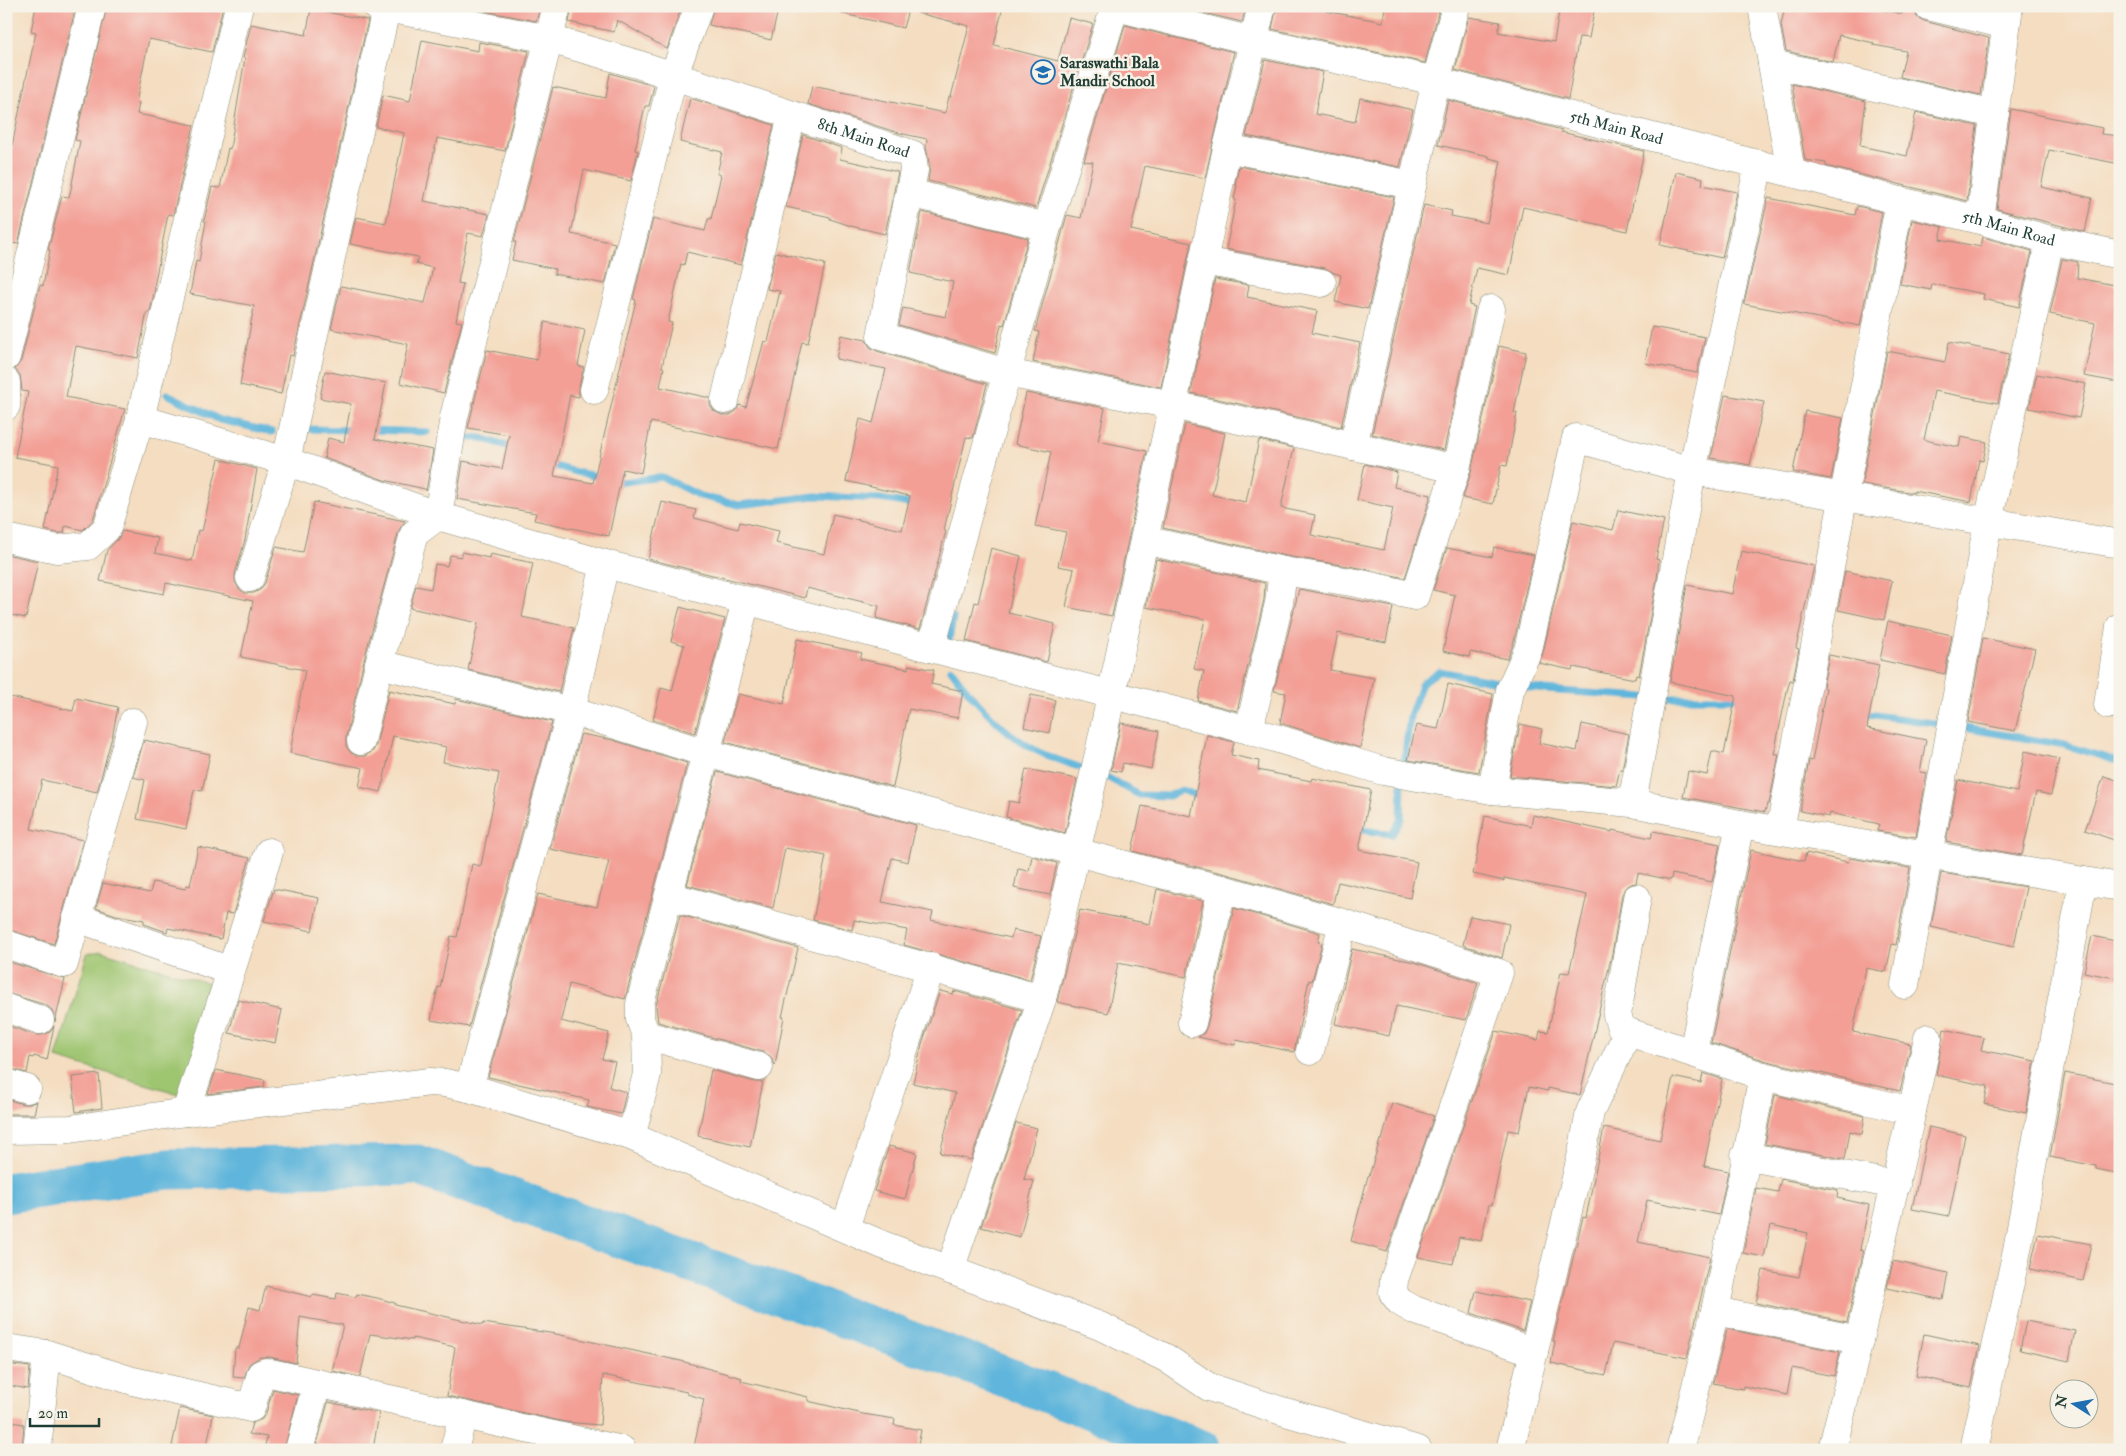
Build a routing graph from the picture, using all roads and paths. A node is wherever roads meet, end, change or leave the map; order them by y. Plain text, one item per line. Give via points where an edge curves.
1 (92, 6) edge
2 (239, 6) edge
3 (557, 6) edge
4 (699, 6) edge
5 (1114, 6) edge
6 (1262, 6) edge
7 (1456, 6) edge
8 (1762, 6) edge
9 (1928, 6) edge
10 (381, 8) edge
11 (2008, 16) edge
12 (548, 39) junction
13 (1254, 41) junction
14 (1772, 64) junction
15 (674, 76) junction
16 (1436, 81) junction
17 (1995, 114) junction
18 (792, 115) junction
19 (1226, 148) junction
20 (1759, 164) junction
21 (1791, 172) junction
22 (1412, 185) junction
23 (910, 193) junction
24 (1900, 201) junction
25 (1980, 220) junction
26 (1047, 228) junction
27 (2050, 240) junction
28 (2120, 255) edge
29 (1203, 261) junction
30 (1322, 283) dead end
31 (1491, 309) dead end
32 (6, 357) edge
33 (1006, 372) junction
34 (6, 382) edge
35 (594, 390) dead end
36 (726, 400) dead end
37 (1173, 405) junction
38 (6, 406) edge
39 (140, 419) junction
40 (1353, 446) junction
41 (286, 461) junction
42 (1456, 469) junction
43 (1692, 471) junction
44 (1843, 498) junction
45 (438, 516) junction
46 (1988, 522) junction
47 (6, 538) edge
48 (1144, 540) junction
49 (2120, 544) edge
50 (605, 564) junction
51 (1283, 571) junction
52 (250, 578) dead end
53 (746, 601) junction
54 (2120, 627) edge
55 (931, 648) junction
56 (379, 664) junction
57 (1111, 694) junction
58 (2108, 705) dead end
59 (570, 711) junction
60 (133, 722) dead end
61 (1249, 730) junction
62 (361, 741) dead end
63 (706, 753) junction
64 (1492, 790) junction
65 (1632, 803) junction
66 (1740, 824) junction
67 (1780, 830) junction
68 (269, 852) dead end
69 (1076, 852) junction
70 (1928, 855) junction
71 (2083, 881) junction
72 (2120, 888) edge
73 (1222, 889) junction
74 (669, 896) junction
75 (1637, 898) dead end
76 (77, 918) junction
77 (1343, 923) junction
78 (6, 944) edge
79 (931, 967) junction
80 (231, 972) junction
81 (1905, 985) dead end
82 (1042, 998) junction
83 (6, 1008) edge
84 (40, 1020) dead end
85 (1192, 1024) dead end
86 (1628, 1032) junction
87 (646, 1035) junction
88 (1928, 1038) dead end
89 (1310, 1051) dead end
90 (1693, 1052) junction
91 (759, 1066) dead end
92 (1763, 1076) junction
93 (469, 1088) junction
94 (1912, 1111) junction
95 (186, 1112) junction
96 (6, 1130) edge
97 (628, 1135) junction
98 (1745, 1156) junction
99 (1896, 1185) junction
100 (845, 1228) junction
101 (950, 1270) junction
102 (1715, 1310) junction
103 (1859, 1340) junction
104 (6, 1348) edge
105 (1534, 1352) junction
106 (47, 1354) junction
107 (317, 1383) junction
108 (463, 1415) junction
109 (36, 1450) edge
110 (299, 1450) edge
111 (454, 1450) edge
112 (622, 1450) edge
113 (1418, 1450) edge
114 (1510, 1450) edge
115 (1680, 1450) edge
116 (1832, 1450) edge
117 (1974, 1450) edge

1 - 32 street
2 - 39 street
3 - 12 street
4 - 15 street
5 - 13 street, 5th Main Road
5 - 26 street
6 - 13 street
7 - 16 street
8 - 14 street
9 - 11 street
10 - 12 street, 8th Main Road
10 - 41 street
11 - 17 street
12 - 15 street, 8th Main Road
12 - 45 street via 454,417
13 - 16 street, 5th Main Road
13 - 19 street
14 - 17 street
14 - 21 street
15 - 18 street, 8th Main Road
15 - 35 street
16 - 20 street, 5th Main Road
16 - 22 street
17 - 25 street
18 - 23 street, 8th Main Road via 912,154 914,170
18 - 36 street
19 - 22 street
19 - 29 street
20 - 21 street, 5th Main Road
20 - 43 street
21 - 24 street, 5th Main Road
22 - 40 street
23 - 26 street
23 - 33 street, 8th Main Road via 881,336
24 - 25 street, 5th Main Road
24 - 44 street
25 - 27 street, 5th Main Road
26 - 33 street
27 - 28 street, 5th Main Road
27 - 46 street
29 - 30 street
29 - 37 street
31 - 42 street
33 - 37 street, 8th Main Road
33 - 55 street
34 - 38 street
37 - 40 street, 8th Main Road
37 - 48 street
39 - 41 street
39 - 47 street via 107,528 88,546 57,549
40 - 42 street, 8th Main Road
41 - 45 street
41 - 52 street
42 - 51 street via 1415,596
43 - 44 street
43 - 64 street via 1576,438 1528,650 1510,690
43 - 65 street
44 - 46 street
44 - 67 street
45 - 50 street
45 - 56 street via 414,534
46 - 49 street
46 - 70 street
48 - 51 street
48 - 57 street
50 - 53 street
50 - 59 street
51 - 61 street via 1279,603
53 - 55 street
53 - 63 street
54 - 58 street
55 - 57 street
56 - 59 street
56 - 62 street
57 - 61 street
57 - 69 street
59 - 63 street
59 - 93 street
60 - 76 street
61 - 64 street via 1382,770
63 - 69 street
63 - 74 street
64 - 65 street
65 - 66 street
66 - 67 street
66 - 90 street
67 - 70 street
68 - 80 street
69 - 73 street
69 - 82 street
70 - 71 street
70 - 81 street
71 - 72 street
71 - 117 street via 2017,1250
73 - 77 street
73 - 85 street
74 - 79 street
74 - 87 street via 640,1004 640,1020
75 - 86 street via 1617,1015 1621,1027
76 - 78 street via 64,964
76 - 80 street
77 - 89 street
77 - 105 street via 1499,973 1394,1280 1393,1293 1400,1302 1414,1310
79 - 82 street
79 - 100 street
80 - 95 street
82 - 101 street
83 - 84 street
86 - 90 street
86 - 105 street via 1590,1112
87 - 91 street
87 - 97 street via 648,1074 635,1122
88 - 94 street
90 - 92 street
92 - 94 street
92 - 98 street
93 - 95 street via 430,1082
93 - 97 street
94 - 99 street
95 - 96 street via 70,1129
97 - 100 street
98 - 99 street
98 - 102 street
99 - 103 street
100 - 101 street
101 - 113 street via 1100,1326 1166,1358 1209,1387
102 - 103 street
102 - 115 street
103 - 116 street
104 - 106 street
105 - 114 street
106 - 107 street via 133,1381 251,1408 261,1374 266,1372
106 - 109 street
107 - 108 street
107 - 110 street
108 - 111 street
108 - 112 street

